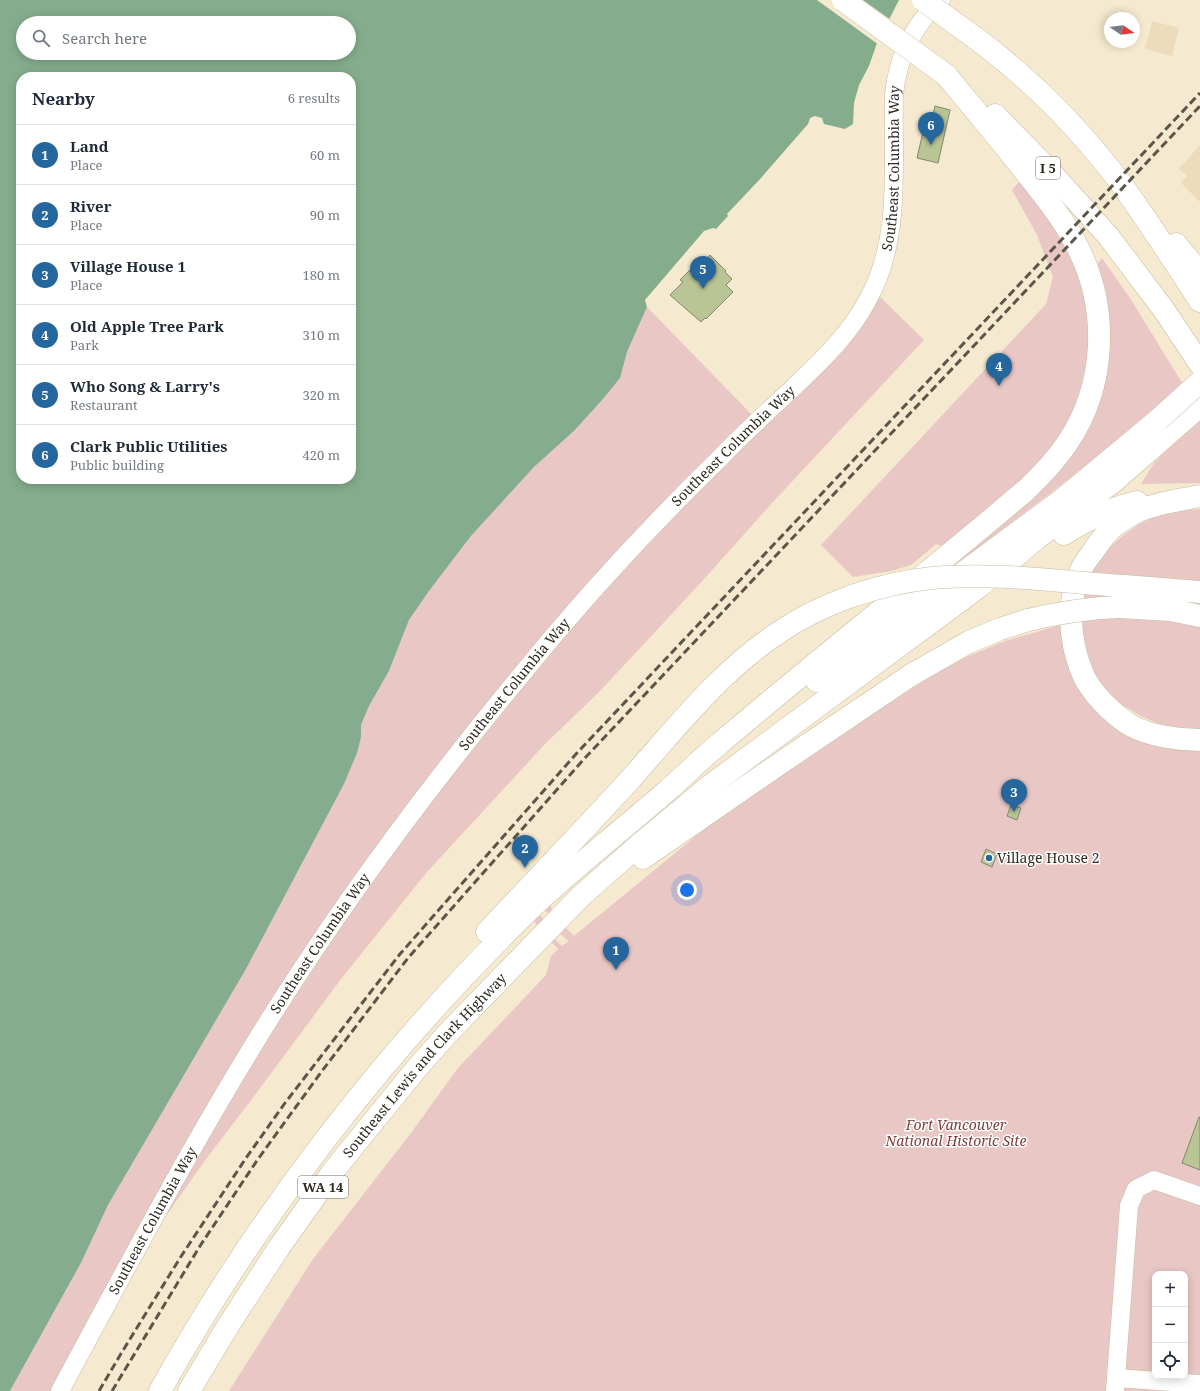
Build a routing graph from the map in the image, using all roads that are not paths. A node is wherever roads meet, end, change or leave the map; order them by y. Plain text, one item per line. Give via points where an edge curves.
1 (843, 0) edge
2 (923, 0) edge
3 (941, 0) edge
4 (946, 75) junction
5 (1133, 200) junction
6 (1200, 272) edge
7 (1138, 273) junction
8 (1200, 301) edge
9 (1200, 364) edge
10 (1200, 382) edge
11 (1200, 392) edge
12 (1200, 406) edge
13 (1164, 426) junction
14 (1200, 496) edge
15 (980, 586) junction
16 (1200, 592) edge
17 (1200, 616) edge
18 (1200, 740) edge
19 (668, 790) junction
20 (551, 928) junction
21 (343, 1118) junction
22 (1200, 1196) edge
23 (1115, 1384) edge
24 (1200, 1384) edge
25 (60, 1391) edge
26 (160, 1391) edge
27 (189, 1391) edge

1 - 4 highway, I 5, bridge
2 - 5 highway, bridge via 1015,69 1060,112 1101,158
3 - 25 street, Southeast Columbia Way via 917,26 900,62 894,94 893,200 889,244 878,279 852,326 820,362 723,454 624,556 517,679 410,816 310,958 247,1056 198,1138
4 - 7 highway, I 5 via 999,119 1047,168
4 - 19 highway via 1051,206 1072,236 1084,261 1096,298 1099,324 1097,367 1084,412 1069,441 1026,490 719,744
5 - 6 highway via 1184,251
5 - 8 highway
7 - 9 highway, I 5
7 - 11 highway
10 - 13 highway, bridge
12 - 13 highway
13 - 15 highway via 1113,482 1036,539
13 - 19 highway
14 - 15 highway via 1145,500 1084,521
14 - 18 highway via 1139,511 1114,526 1096,546 1082,568 1073,594 1071,620 1074,646 1082,673 1098,698 1116,715 1133,727 1166,738
15 - 20 highway via 711,785 606,872
16 - 21 highway, bridge via 954,576 892,584 852,596 816,611 781,631 751,653 709,692 580,834 452,969 391,1038 364,1075
17 - 20 highway, bridge via 1170,610 1119,607 1066,612 1028,620 969,642 911,675 653,851
19 - 21 highway via 561,881 494,944 421,1024
20 - 27 highway, Southeast Lewis and Clark Highway / WA 14 via 448,1033 332,1174 256,1281
21 - 26 highway, Southeast Lewis and Clark Highway / WA 14 via 287,1192 235,1268
22 - 23 street via 1154,1180 1136,1189 1130,1206
23 - 24 street

